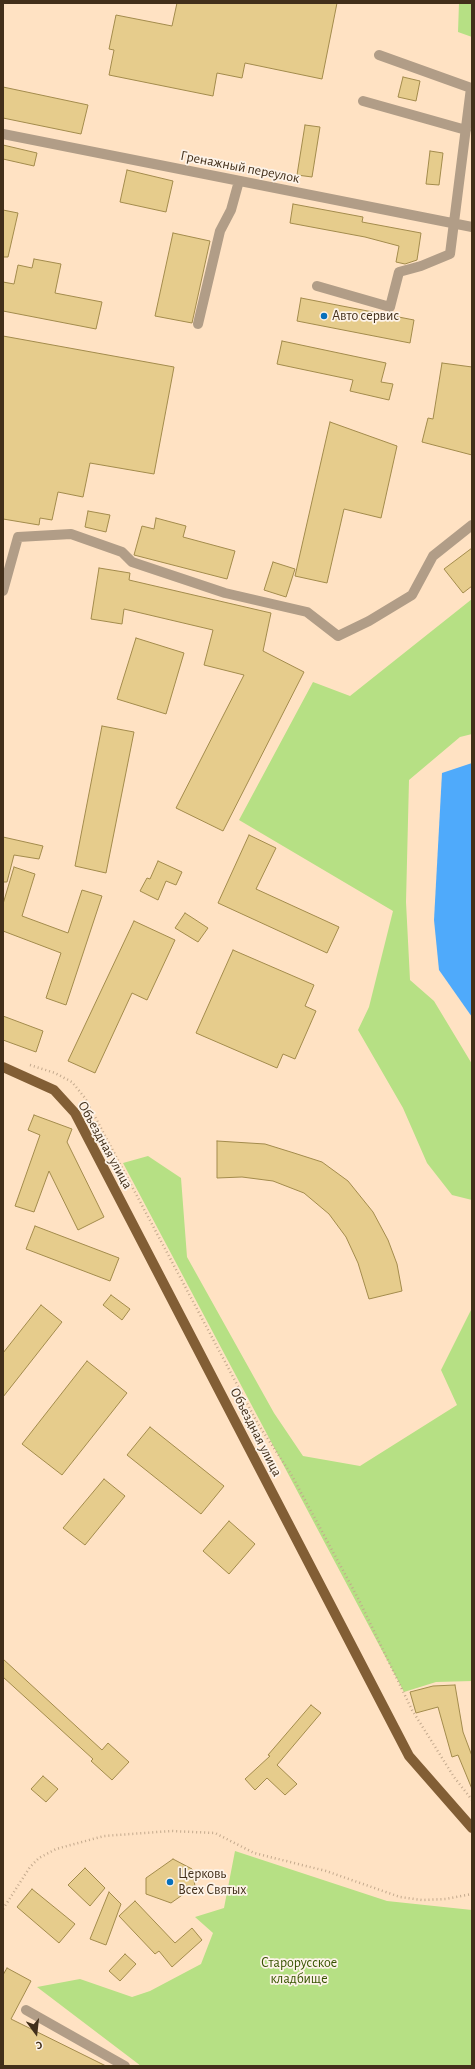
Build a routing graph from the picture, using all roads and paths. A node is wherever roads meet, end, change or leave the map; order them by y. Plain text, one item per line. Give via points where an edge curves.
1 (379, 55) dead end
2 (364, 101) dead end
3 (466, 130) junction
4 (3, 134) edge
5 (239, 181) junction
6 (455, 224) junction
7 (472, 227) edge
8 (317, 286) dead end
9 (198, 324) dead end
10 (472, 525) edge
11 (3, 591) edge
12 (3, 1067) edge
13 (55, 1073) dead end
14 (472, 1800) edge
15 (472, 1828) edge
16 (472, 1894) edge
17 (3, 1909) edge
18 (26, 2010) dead end
19 (125, 2066) edge

1 - 3 street via 471,88
2 - 3 street
3 - 6 street
4 - 5 street, Гренажный переулок
5 - 6 street, Гренажный переулок
5 - 9 street via 231,210 220,231
6 - 7 street, Гренажный переулок
6 - 8 street via 450,254 399,272 390,307
10 - 11 street via 433,556 412,595 338,636 307,612 225,594 132,562 122,552 71,534 18,537
12 - 15 main road, Объездная улица via 54,1090 75,1113 409,1756
13 - 14 path via 72,1082 85,1098 258,1424 291,1474 359,1600 412,1710 454,1777
16 - 17 path via 422,1900 400,1897 326,1871 254,1853 216,1833 170,1831 104,1836 56,1849 39,1858 30,1867
18 - 19 street

